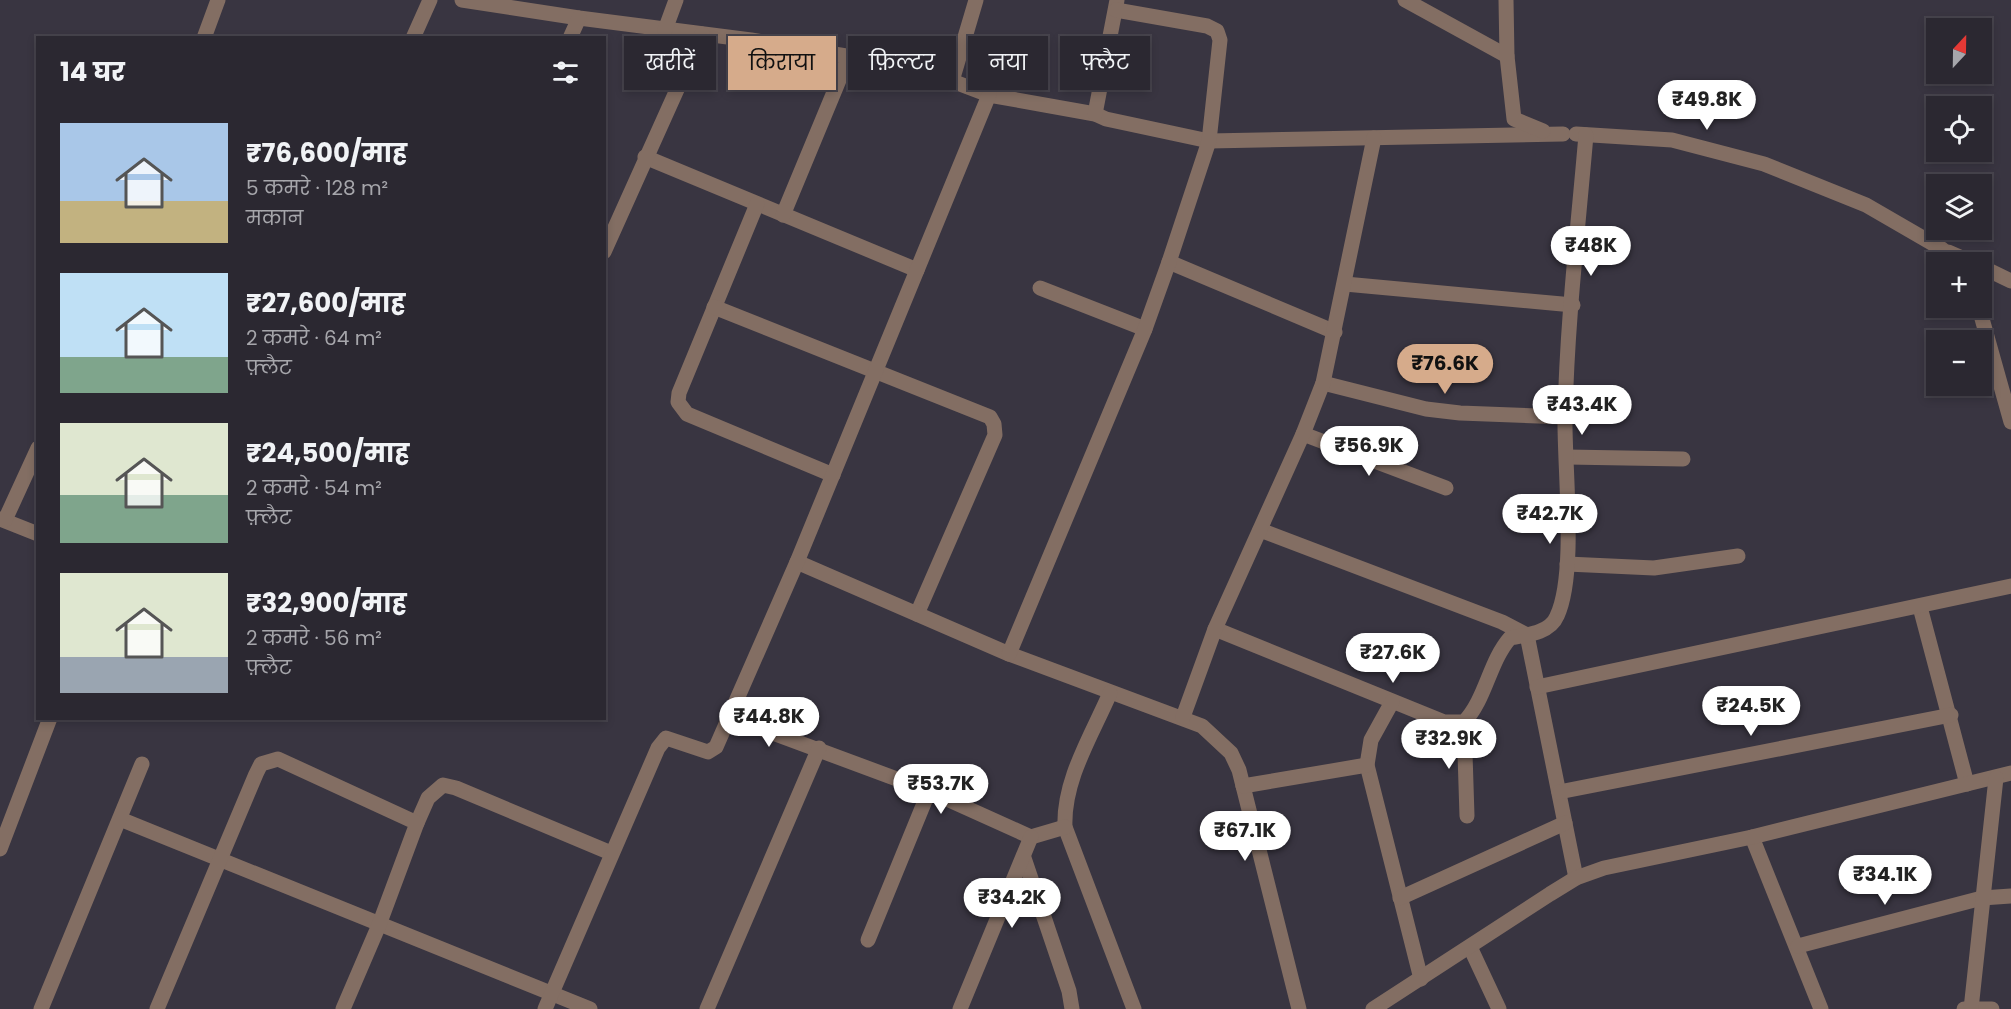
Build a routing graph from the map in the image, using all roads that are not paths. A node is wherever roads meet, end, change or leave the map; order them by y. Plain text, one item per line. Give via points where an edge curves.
1 (218, 0) edge
2 (430, 0) edge
3 (462, 0) edge
4 (676, 0) edge
5 (976, 0) edge
6 (1405, 0) edge
7 (1506, 0) edge
8 (533, 5) edge
9 (1116, 5) edge
10 (579, 18) junction
11 (665, 30) junction
12 (702, 34) junction
13 (205, 36) edge
14 (414, 36) edge
15 (571, 36) edge
16 (848, 56) edge
17 (1507, 56) junction
18 (848, 58) edge
19 (956, 68) edge
20 (956, 83) edge
21 (989, 95) junction
22 (1095, 114) junction
23 (1563, 134) junction
24 (1586, 135) junction
25 (1374, 138) junction
26 (1209, 141) junction
27 (645, 158) junction
28 (757, 204) junction
29 (783, 215) junction
30 (606, 247) edge
31 (1942, 249) junction
32 (1945, 252) edge
33 (1949, 252) edge
34 (1169, 262) junction
35 (917, 270) junction
36 (1992, 272) edge
37 (2011, 281) edge
38 (1345, 284) junction
39 (1040, 288) dead end
40 (1572, 305) junction
41 (714, 307) junction
42 (1982, 318) edge
43 (1145, 329) junction
44 (1335, 332) junction
45 (875, 372) junction
46 (1323, 383) junction
47 (1565, 417) junction
48 (2011, 422) edge
49 (1303, 434) junction
50 (36, 452) edge
51 (1567, 457) junction
52 (1683, 459) dead end
53 (833, 475) junction
54 (1446, 488) dead end
55 (2, 519) edge
56 (1260, 530) junction
57 (36, 533) edge
58 (1738, 556) dead end
59 (797, 562) junction
60 (1566, 564) junction
61 (2011, 586) edge
62 (1920, 607) junction
63 (917, 614) junction
64 (1215, 629) junction
65 (1527, 635) junction
66 (1009, 654) junction
67 (1537, 687) junction
68 (1110, 693) junction
69 (1392, 702) junction
70 (1951, 715) junction
71 (730, 717) junction
72 (1183, 717) junction
73 (49, 720) edge
74 (1464, 722) junction
75 (819, 748) junction
76 (142, 764) dead end
77 (1367, 765) junction
78 (2011, 773) edge
79 (1996, 777) junction
80 (1968, 784) junction
81 (1243, 786) junction
82 (929, 791) junction
83 (1558, 792) junction
84 (1467, 816) dead end
85 (120, 819) junction
86 (1565, 823) junction
87 (417, 824) junction
88 (1065, 827) junction
89 (1031, 837) junction
90 (1752, 837) junction
91 (0, 849) edge
92 (611, 853) junction
93 (1024, 858) junction
94 (219, 859) junction
95 (1576, 878) junction
96 (2011, 896) edge
97 (1400, 898) junction
98 (1982, 898) junction
99 (379, 925) junction
100 (868, 940) dead end
101 (1798, 946) junction
102 (1470, 947) junction
103 (1421, 979) junction
104 (551, 993) junction
105 (1969, 1008) edge
106 (41, 1009) edge
107 (157, 1009) edge
108 (343, 1009) edge
109 (545, 1009) edge
110 (590, 1009) edge
111 (707, 1009) edge
112 (960, 1009) edge
113 (1072, 1009) edge
114 (1134, 1009) edge
115 (1299, 1009) edge
116 (1373, 1009) edge
117 (1499, 1009) edge
118 (1821, 1009) edge
119 (1992, 1009) edge

1 - 13 street
2 - 14 street
3 - 8 street
4 - 11 street
5 - 19 street
6 - 17 street
7 - 17 street
8 - 10 street
9 - 22 street
9 - 26 street via 1217,31 1220,40
10 - 11 street
10 - 15 street
11 - 12 street
12 - 16 street
12 - 27 street
17 - 23 street via 1514,119 1539,130
18 - 29 street
20 - 21 street
21 - 22 street
21 - 35 street
22 - 26 street via 1106,120
23 - 24 street
23 - 25 street
24 - 31 street via 1672,140 1764,164 1866,206
24 - 40 street
25 - 26 street
25 - 38 street
26 - 34 street
27 - 28 street
27 - 30 street
28 - 29 street
28 - 41 street
29 - 35 street
31 - 32 street
31 - 33 street
34 - 43 street
34 - 44 street
35 - 45 street
36 - 37 street
38 - 40 street
38 - 44 street
39 - 43 street
40 - 47 street
41 - 45 street
41 - 53 street via 679,393 680,408
42 - 48 street
43 - 66 street
44 - 46 street
45 - 53 street
45 - 63 street via 983,412 994,424 995,435
46 - 47 street via 1425,409
46 - 49 street
47 - 51 street
49 - 54 street
49 - 56 street
50 - 55 street
51 - 52 street
51 - 60 street
53 - 59 street
55 - 57 street
56 - 64 street
56 - 65 street
58 - 60 street via 1654,568
59 - 63 street
59 - 71 street
60 - 65 street via 1561,605 1554,623
61 - 62 street
62 - 67 street
62 - 70 street
63 - 66 street
64 - 69 street
64 - 72 street
65 - 67 street
65 - 74 street via 1510,638 1503,646 1473,713
66 - 68 street
67 - 83 street
68 - 72 street
68 - 88 street via 1069,786
69 - 74 street via 1444,722
69 - 77 street via 1371,740
70 - 80 street
70 - 83 street
71 - 75 street
71 - 92 street via 712,751 672,739 662,742
72 - 81 street via 1202,726 1231,753
73 - 91 street
74 - 84 street
75 - 82 street
75 - 111 street
76 - 85 street
77 - 81 street
77 - 97 street
78 - 79 street
79 - 80 street
79 - 98 street
80 - 90 street
81 - 115 street
82 - 89 street
82 - 100 street
83 - 86 street
85 - 94 street
85 - 106 street
86 - 95 street
86 - 97 street
87 - 92 street via 428,798 443,785
87 - 94 street via 278,759 267,760 256,774
87 - 99 street
88 - 89 street
88 - 114 street
89 - 93 street
90 - 95 street via 1604,868
90 - 101 street
92 - 104 street
93 - 112 street
93 - 113 street
94 - 99 street
94 - 107 street
95 - 102 street
96 - 98 street
97 - 103 street
98 - 101 street
98 - 105 street
99 - 104 street
99 - 108 street
101 - 118 street
102 - 103 street
102 - 117 street
103 - 116 street
104 - 109 street
104 - 110 street
105 - 119 street

